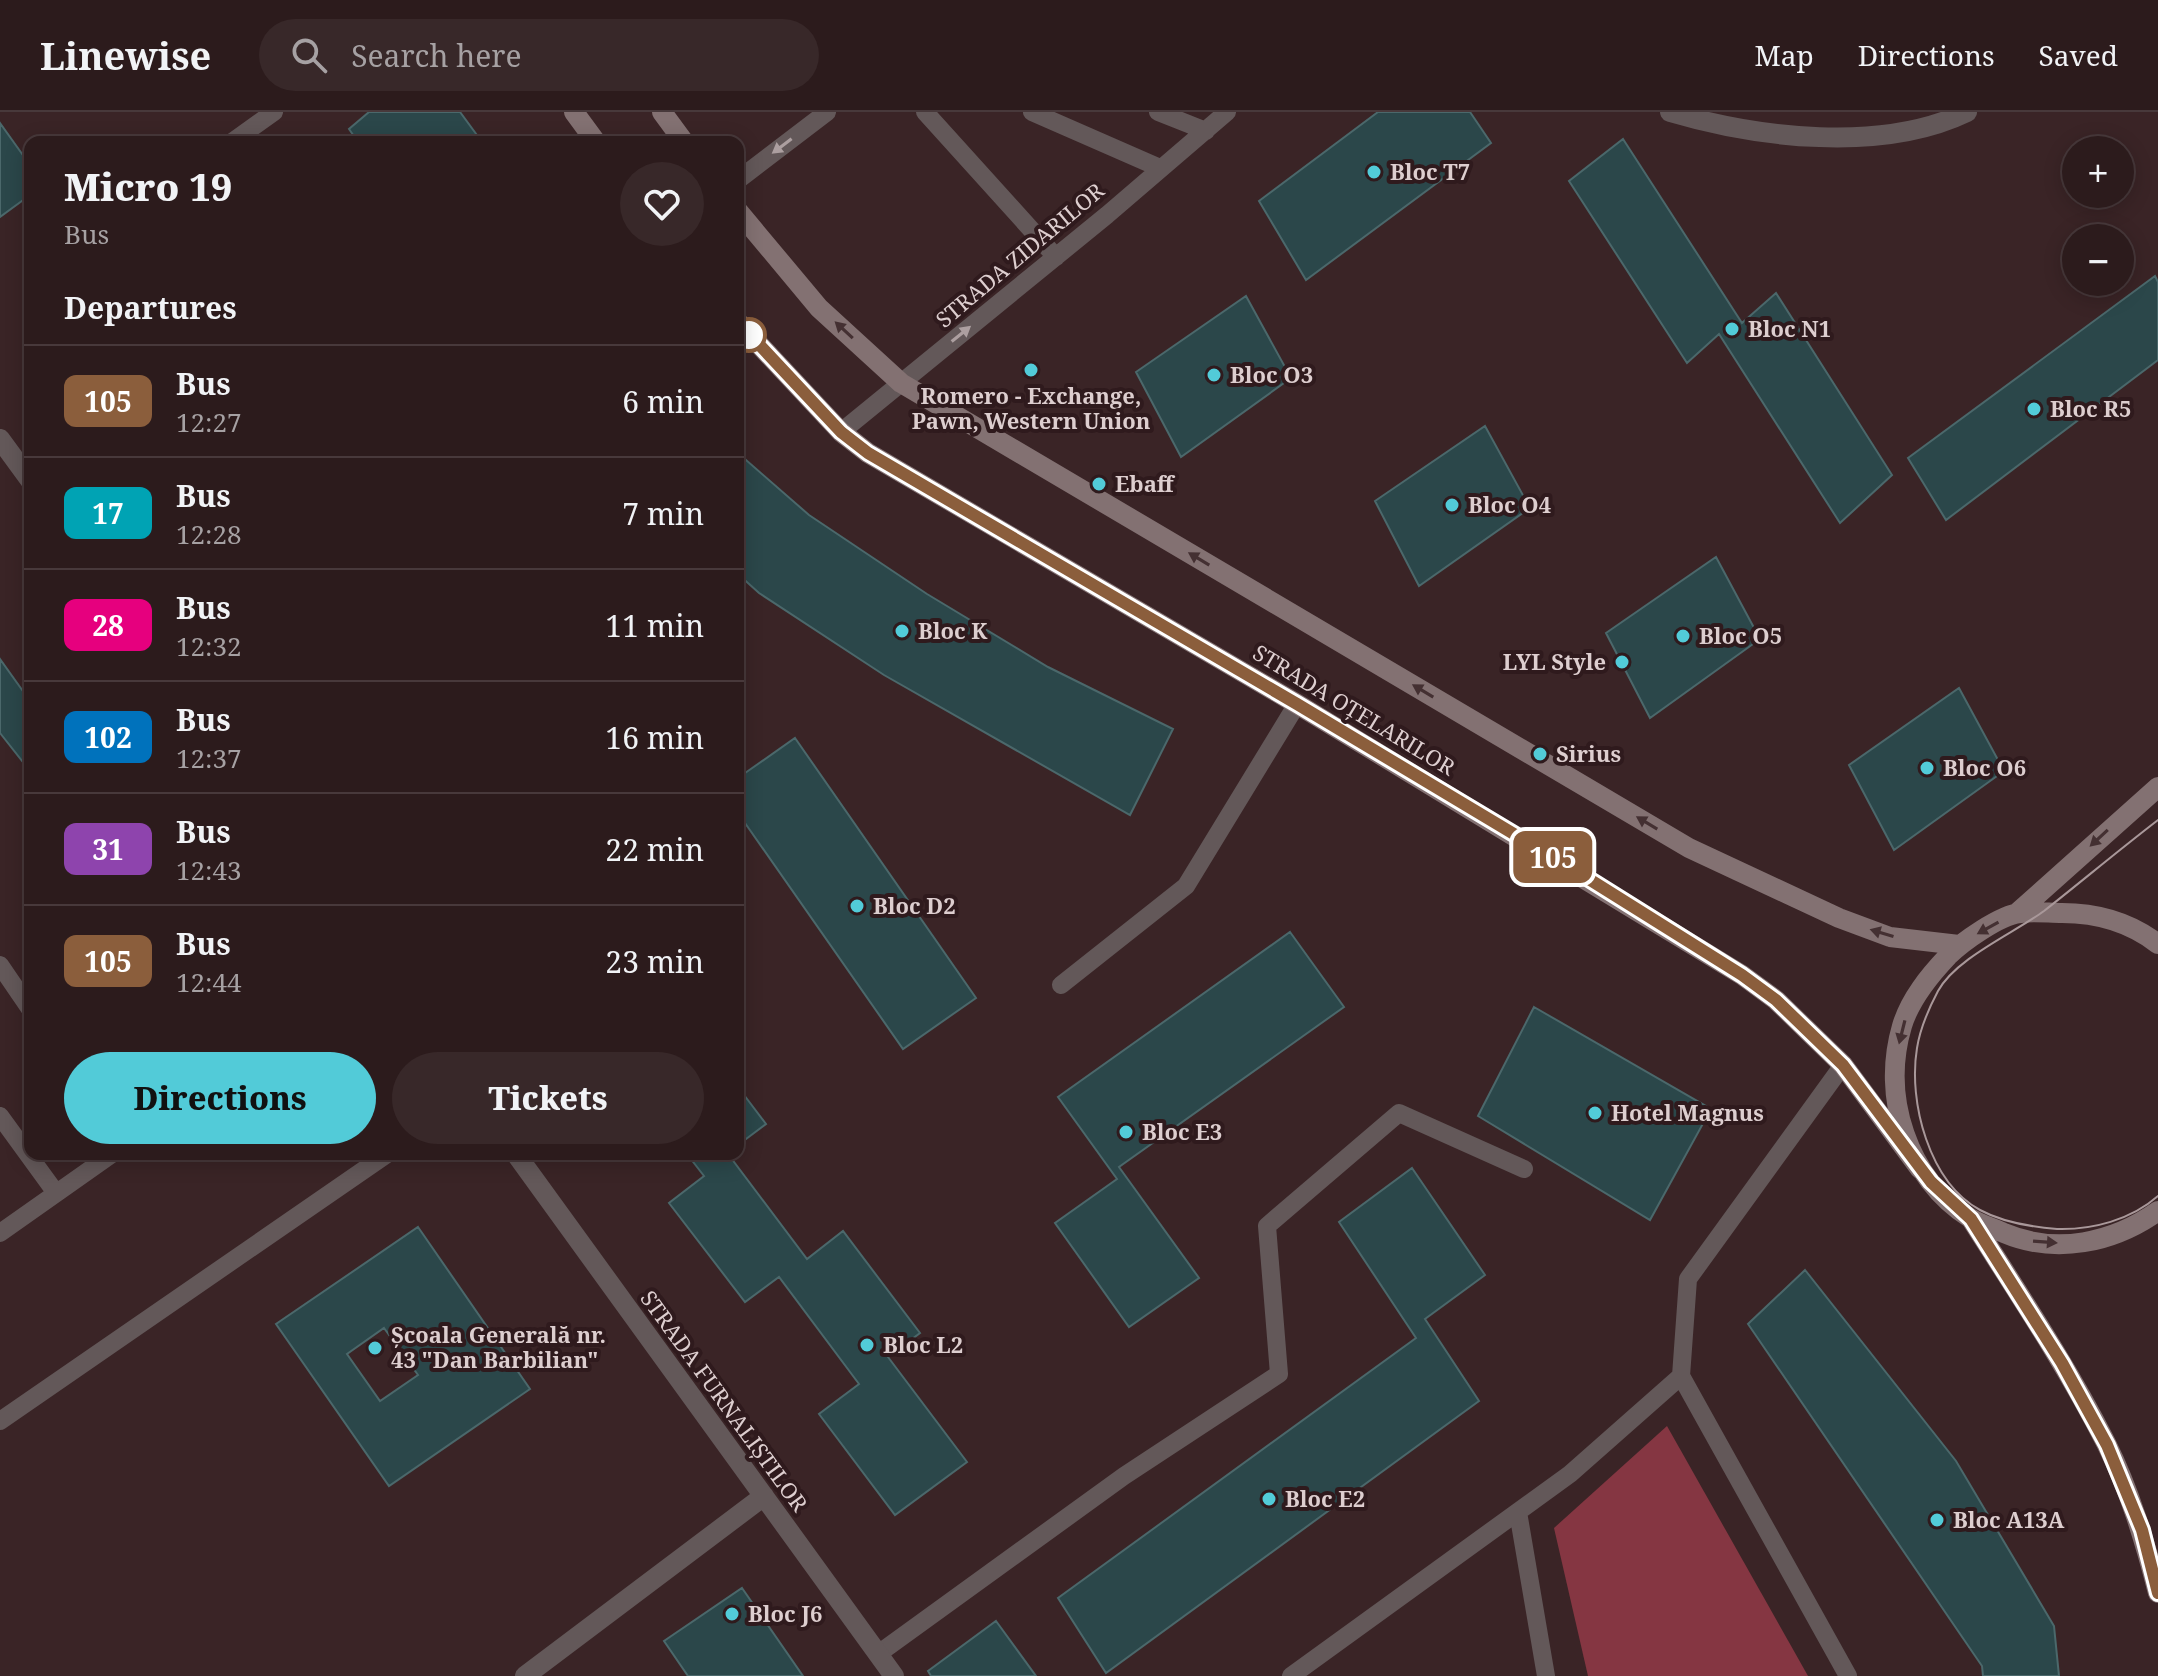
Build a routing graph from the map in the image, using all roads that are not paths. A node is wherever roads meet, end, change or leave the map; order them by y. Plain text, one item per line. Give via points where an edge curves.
1 (274, 112) edge
2 (574, 112) edge
3 (662, 112) edge
4 (827, 112) edge
5 (925, 112) edge
6 (1032, 112) edge
7 (1158, 112) edge
8 (1227, 112) edge
9 (1670, 112) edge
10 (1967, 112) edge
11 (1206, 131) junction
12 (240, 136) edge
13 (592, 136) edge
14 (680, 136) edge
15 (1160, 168) junction
16 (744, 175) edge
17 (744, 218) edge
18 (1056, 257) junction
19 (744, 328) edge
20 (901, 383) junction
21 (841, 432) junction
22 (0, 439) edge
23 (24, 472) edge
24 (1297, 704) junction
25 (2158, 787) edge
26 (2017, 913) junction
27 (2158, 944) edge
28 (1959, 945) junction
29 (0, 965) edge
30 (1061, 985) dead end
31 (24, 1000) edge
32 (1843, 1065) junction
33 (0, 1116) edge
34 (24, 1149) edge
35 (32, 1160) edge
36 (103, 1160) edge
37 (376, 1160) edge
38 (520, 1160) edge
39 (1524, 1169) dead end
40 (1920, 1169) junction
41 (56, 1193) junction
42 (2158, 1211) edge
43 (1971, 1219) junction
44 (0, 1233) edge
45 (1681, 1376) junction
46 (0, 1421) edge
47 (764, 1496) junction
48 (1518, 1512) junction
49 (2158, 1593) edge
50 (878, 1654) junction
51 (1302, 1673) edge
52 (525, 1676) edge
53 (894, 1676) edge
54 (1546, 1676) edge
55 (1848, 1676) edge

1 - 12 lane
2 - 13 main road
3 - 14 main road
4 -> 16 lane
5 - 18 lane
6 - 15 lane
7 - 11 lane
8 - 11 lane, STRADA ZIDARILOR
9 - 10 street via 1709,124 1869,139
11 - 15 lane, STRADA ZIDARILOR
15 - 18 lane, STRADA ZIDARILOR
20 -> 17 main road via 819,308
20 -> 18 lane, STRADA ZIDARILOR
19 - 21 main road, STRADA OȚELARILOR
20 - 21 lane, STRADA ZIDARILOR
28 -> 20 main road via 1890,937 1689,848
21 - 24 main road, STRADA OȚELARILOR via 868,453
22 - 23 street
24 - 30 lane via 1186,886
24 - 32 main road, STRADA OȚELARILOR via 1742,975
25 -> 26 main road
26 - 27 main road via 2085,913 2140,930
26 -> 28 main road
28 -> 40 main road via 1924,981 1902,1025 1893,1074 1899,1123
29 - 31 lane
32 - 40 main road, STRADA OȚELARILOR
32 - 45 lane via 1688,1279
33 - 34 lane
35 - 41 lane
36 - 41 lane
37 - 46 lane
38 - 47 street, STRADA FURNALIȘTILOR
39 - 50 lane via 1399,1113 1267,1226 1279,1374 1124,1476
40 - 43 main road
41 - 44 lane
43 -> 42 main road via 2023,1241 2079,1244 2133,1229
43 - 49 main road via 2107,1445 2142,1530
45 - 48 lane via 1570,1474
45 - 55 lane
47 - 50 street, STRADA FURNALIȘTILOR
47 - 52 street
48 - 51 lane
48 - 54 lane
50 - 53 street, STRADA FURNALIȘTILOR

